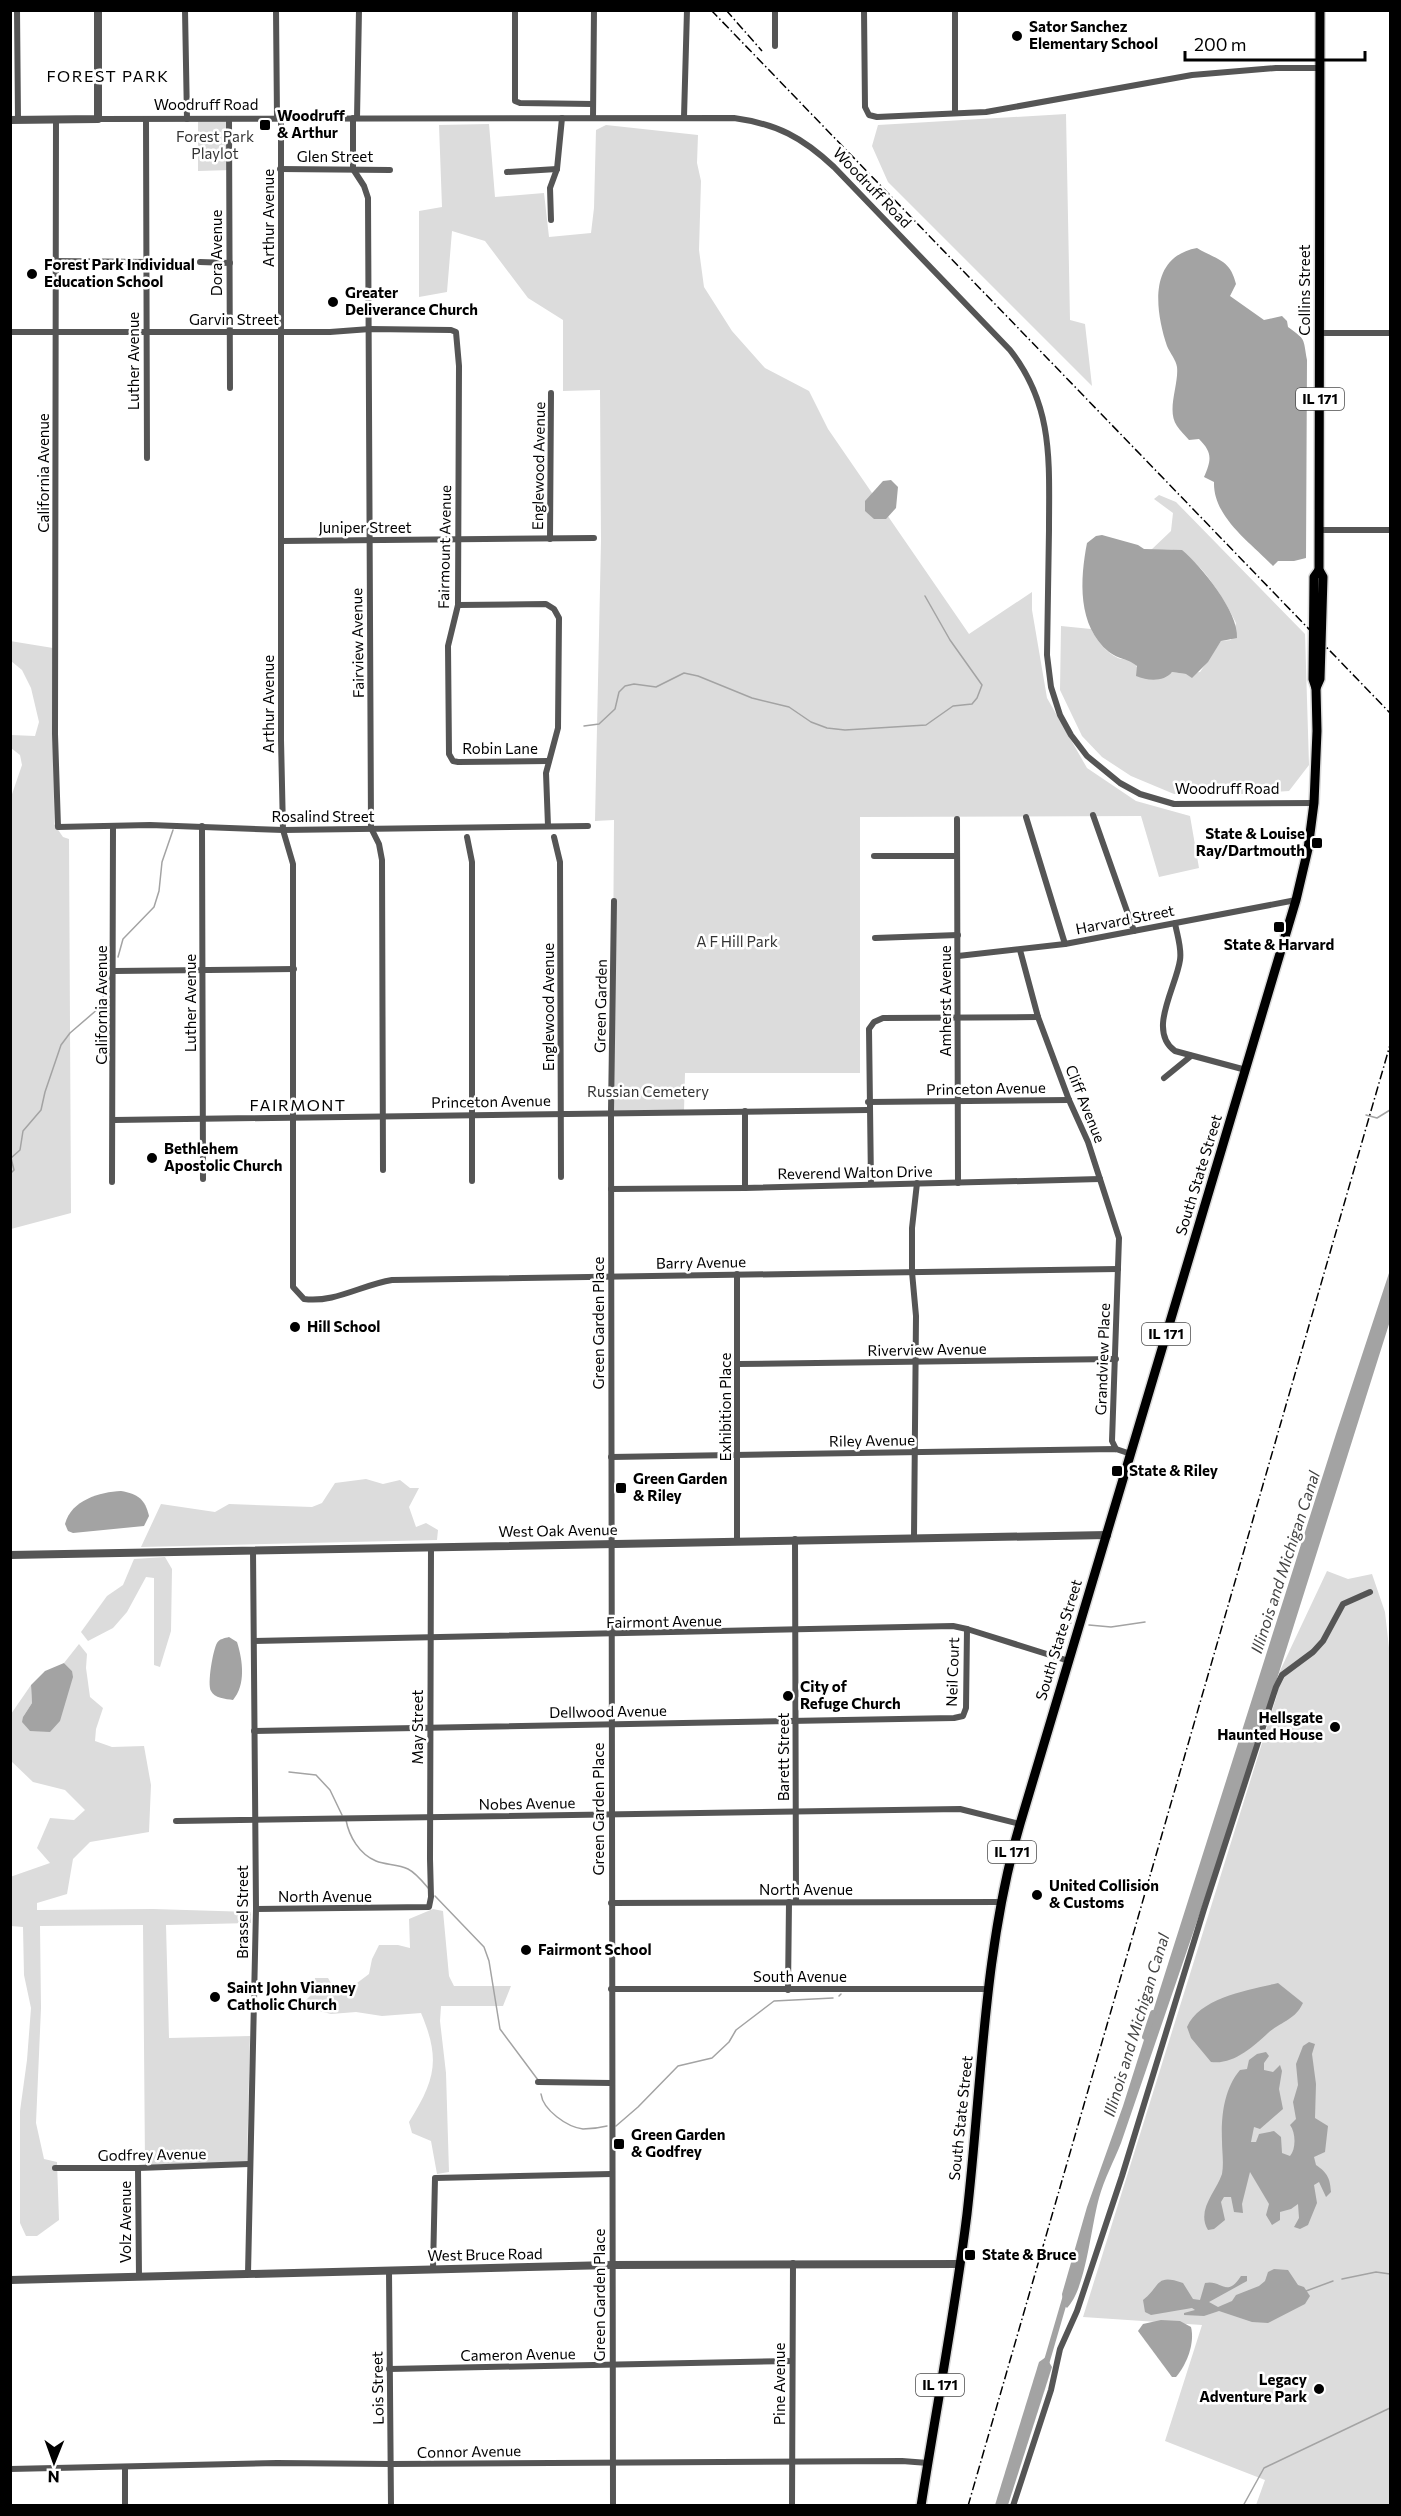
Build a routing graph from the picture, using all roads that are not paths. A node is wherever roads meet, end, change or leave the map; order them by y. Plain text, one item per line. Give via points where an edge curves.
1 (17, 10) edge
2 (98, 10) edge
3 (185, 10) edge
4 (276, 10) edge
5 (359, 10) edge
6 (515, 10) edge
7 (594, 10) edge
8 (687, 10) edge
9 (775, 10) edge
10 (864, 10) edge
11 (955, 10) edge
12 (1320, 10) edge
13 (775, 46) dead end
14 (1321, 68) junction
15 (593, 104) junction
16 (955, 113) junction
17 (684, 117) junction
18 (279, 118) junction
19 (355, 118) junction
20 (562, 118) junction
21 (593, 118) junction
22 (56, 119) junction
23 (98, 119) junction
24 (146, 119) junction
25 (187, 119) junction
26 (229, 119) junction
27 (14, 120) edge
28 (280, 169) junction
29 (353, 169) junction
30 (557, 169) junction
31 (390, 170) dead end
32 (507, 172) dead end
33 (550, 220) dead end
34 (55, 261) junction
35 (146, 262) junction
36 (200, 262) dead end
37 (230, 263) junction
38 (369, 329) junction
39 (10, 332) edge
40 (56, 332) junction
41 (229, 332) junction
42 (281, 332) junction
43 (456, 332) joint
44 (146, 333) junction
45 (1320, 333) junction
46 (1390, 333) edge
47 (230, 388) dead end
48 (551, 393) dead end
49 (147, 458) dead end
50 (1319, 530) junction
51 (1390, 530) edge
52 (594, 538) dead end
53 (550, 539) junction
54 (369, 540) junction
55 (458, 540) junction
56 (281, 541) junction
57 (458, 605) junction
58 (453, 761) joint
59 (548, 761) junction
60 (1314, 803) junction
61 (1093, 815) dead end
62 (1026, 817) dead end
63 (957, 819) dead end
64 (202, 826) junction
65 (548, 826) junction
66 (588, 826) dead end
67 (58, 827) joint
68 (113, 827) junction
69 (371, 828) junction
70 (283, 830) junction
71 (467, 837) dead end
72 (554, 837) dead end
73 (874, 856) dead end
74 (957, 856) junction
75 (1296, 900) junction
76 (614, 901) dead end
77 (1175, 923) junction
78 (1134, 931) junction
79 (958, 935) junction
80 (875, 938) dead end
81 (1065, 944) junction
82 (1020, 950) junction
83 (958, 956) junction
84 (294, 969) junction
85 (202, 970) junction
86 (114, 971) junction
87 (957, 1017) junction
88 (1038, 1017) junction
89 (1191, 1056) junction
90 (1246, 1070) junction
91 (1164, 1078) dead end
92 (1069, 1100) junction
93 (958, 1101) junction
94 (868, 1102) junction
95 (868, 1110) junction
96 (745, 1111) junction
97 (611, 1112) junction
98 (562, 1113) junction
99 (472, 1115) junction
100 (382, 1117) junction
101 (294, 1118) junction
102 (203, 1119) junction
103 (114, 1120) junction
104 (383, 1170) dead end
105 (561, 1177) dead end
106 (203, 1179) dead end
107 (1100, 1179) junction
108 (472, 1181) dead end
109 (112, 1182) dead end
110 (917, 1183) junction
111 (958, 1183) junction
112 (871, 1184) junction
113 (611, 1188) junction
114 (746, 1188) junction
115 (1118, 1269) junction
116 (912, 1272) junction
117 (737, 1274) junction
118 (611, 1277) junction
119 (293, 1287) joint
120 (1116, 1359) junction
121 (916, 1362) junction
122 (738, 1364) junction
123 (1116, 1449) junction
124 (916, 1453) junction
125 (738, 1454) junction
126 (1131, 1454) junction
127 (611, 1457) junction
128 (1107, 1535) junction
129 (914, 1537) junction
130 (795, 1539) junction
131 (737, 1540) junction
132 (612, 1543) junction
133 (431, 1547) junction
134 (253, 1550) junction
135 (10, 1555) edge
136 (1370, 1592) dead end
137 (967, 1629) junction
138 (795, 1630) junction
139 (612, 1635) junction
140 (430, 1637) junction
141 (254, 1641) junction
142 (1069, 1661) junction
143 (963, 1716) joint
144 (795, 1720) junction
145 (612, 1724) junction
146 (430, 1727) junction
147 (254, 1731) junction
148 (796, 1812) junction
149 (612, 1815) junction
150 (430, 1817) junction
151 (176, 1821) dead end
152 (254, 1821) junction
153 (1020, 1824) junction
154 (793, 1902) junction
155 (1000, 1902) junction
156 (611, 1903) junction
157 (429, 1907) joint
158 (256, 1909) junction
159 (611, 1989) junction
160 (988, 1989) junction
161 (788, 1990) junction
162 (538, 2082) dead end
163 (611, 2083) junction
164 (249, 2164) junction
165 (55, 2168) dead end
166 (138, 2168) junction
167 (611, 2174) junction
168 (793, 2264) junction
169 (960, 2264) junction
170 (611, 2265) junction
171 (433, 2270) junction
172 (389, 2271) junction
173 (248, 2274) junction
174 (139, 2277) junction
175 (10, 2280) edge
176 (792, 2361) junction
177 (612, 2365) junction
178 (389, 2369) junction
179 (792, 2461) junction
180 (612, 2462) junction
181 (928, 2463) junction
182 (392, 2464) junction
183 (125, 2467) junction
184 (10, 2469) edge
185 (125, 2505) edge
186 (392, 2505) edge
187 (613, 2505) edge
188 (792, 2505) edge
189 (921, 2505) edge
190 (1013, 2505) edge

1 - 27 street
2 - 23 street
3 - 25 street
4 - 18 street, Arthur Avenue
5 - 19 street, Fairview Avenue
6 - 15 street via 515,101
7 - 15 street
8 - 17 street
9 - 13 street
10 - 16 street via 868,115
11 - 16 street
12 - 14 main road, Collins Street / IL 171
14 - 16 street via 1192,75 986,112
14 - 45 main road, Collins Street / IL 171
15 - 21 street
17 - 21 street, Woodruff Road
17 - 60 street, Woodruff Road via 734,118 771,125 810,146 1022,365 1041,408 1049,454 1047,655 1051,687 1060,715 1087,756 1120,783 1140,794 1174,804
18 - 19 street, Woodruff Road
18 - 26 street, Woodruff Road
18 - 28 street, Arthur Avenue
19 - 20 street, Woodruff Road
19 - 29 street, Fairview Avenue
20 - 21 street, Woodruff Road
20 - 30 street
22 - 23 street, Woodruff Road
22 - 27 street, Woodruff Road
22 - 34 street, California Avenue
23 - 24 street, Woodruff Road
24 - 25 street, Woodruff Road
24 - 35 street, Luther Avenue
25 - 26 street, Woodruff Road
26 - 37 street, Dora Avenue
28 - 29 street, Glen Street
28 - 42 street, Arthur Avenue
29 - 31 street, Glen Street
29 - 38 street, Fairview Avenue via 368,198
30 - 32 street
30 - 33 street via 550,188
34 - 35 street
34 - 40 street, California Avenue
35 - 44 street, Luther Avenue
36 - 37 street
37 - 41 street, Dora Avenue
38 - 42 street, Garvin Street
38 - 43 street, Garvin Street
38 - 54 street, Fairview Avenue
39 - 40 street, Garvin Street
40 - 44 street, Garvin Street
40 - 67 street, California Avenue
41 - 42 street, Garvin Street
41 - 44 street, Garvin Street
41 - 47 street, Dora Avenue
42 - 56 street, Arthur Avenue
43 - 55 street, Fairmount Avenue
44 - 49 street, Luther Avenue
45 - 46 street
45 - 50 main road, Collins Street / IL 171
48 - 53 street, Englewood Avenue
50 - 51 street
50 - 60 main road, Collins Street / IL 171 via 1319,570 1323,577
52 - 53 street, Juniper Street
53 - 55 street, Juniper Street
54 - 55 street, Juniper Street
54 - 56 street, Juniper Street
54 - 69 street, Fairview Avenue
55 - 57 street, Fairmount Avenue
56 - 70 street, Arthur Avenue
57 - 58 street, Fairmount Avenue via 448,646 449,754
57 - 59 street via 546,604 554,609 559,618 558,728
58 - 59 street, Robin Lane
59 - 65 street
60 - 75 main road, South State Street / IL 171
61 - 78 street
62 - 81 street
63 - 74 street, Amherst Avenue
64 - 68 street, Rosalind Street
64 - 70 street, Rosalind Street
64 - 85 street, Luther Avenue
65 - 66 street, Rosalind Street
65 - 69 street, Rosalind Street
67 - 68 street, Rosalind Street
68 - 86 street, California Avenue
69 - 70 street, Rosalind Street
69 - 100 street, Fairview Avenue via 382,860
70 - 84 street, Arthur Avenue via 293,864
71 - 99 street via 472,862
72 - 98 street, Englewood Avenue via 560,862
73 - 74 street
74 - 79 street, Amherst Avenue
75 - 77 street, Harvard Street
75 - 90 main road, South State Street / IL 171
76 - 97 street, Green Garden
77 - 78 street, Harvard Street
77 - 89 street via 1180,959 1162,1030 1165,1044
78 - 81 street, Harvard Street
79 - 80 street
79 - 83 street, Amherst Avenue
81 - 82 street, Harvard Street
82 - 83 street, Harvard Street
82 - 88 street, Cliff Avenue
83 - 87 street, Amherst Avenue
84 - 85 street
84 - 101 street, Arthur Avenue
85 - 86 street
85 - 102 street, Luther Avenue
86 - 103 street, California Avenue
87 - 88 street
87 - 93 street, Amherst Avenue
87 - 94 street via 883,1018 874,1022 869,1029
88 - 92 street, Cliff Avenue
89 - 90 street
89 - 91 street
90 - 126 main road, South State Street / IL 171
92 - 93 street, Princeton Avenue
92 - 107 street, Cliff Avenue
93 - 94 street, Princeton Avenue
93 - 111 street, Amherst Avenue
94 - 95 street
95 - 96 street, Princeton Avenue
95 - 112 street
96 - 97 street, Princeton Avenue
96 - 114 street
97 - 98 street, Princeton Avenue
97 - 113 street, Green Garden Place
98 - 99 street, Princeton Avenue
98 - 105 street, Englewood Avenue
99 - 100 street, Princeton Avenue
99 - 108 street
100 - 101 street, Princeton Avenue
100 - 104 street, Fairview Avenue
101 - 102 street, Princeton Avenue
101 - 119 street, Arthur Avenue
102 - 103 street, Princeton Avenue
102 - 106 street, Luther Avenue
103 - 109 street, California Avenue
107 - 111 street, Reverend Walton Drive
107 - 115 street, Cliff Avenue via 1119,1238
110 - 111 street, Reverend Walton Drive
110 - 112 street, Reverend Walton Drive
110 - 116 street
112 - 114 street, Reverend Walton Drive
113 - 114 street, Reverend Walton Drive
113 - 118 street, Green Garden Place
115 - 116 street, Barry Avenue
115 - 120 street, Grandview Place
116 - 117 street, Barry Avenue
116 - 121 street
117 - 118 street, Barry Avenue
117 - 122 street, Exhibition Place
118 - 119 street, Barry Avenue via 392,1280 318,1301 304,1299
118 - 127 street, Green Garden Place
120 - 121 street, Riverview Avenue
120 - 123 street, Grandview Place via 1112,1441
121 - 122 street, Riverview Avenue
121 - 124 street
122 - 125 street, Exhibition Place
123 - 124 street, Riley Avenue
123 - 126 street, Riley Avenue
124 - 125 street, Riley Avenue
124 - 129 street
125 - 127 street, Riley Avenue
125 - 131 street, Exhibition Place
126 - 128 main road, South State Street / IL 171
127 - 132 street, Green Garden Place
128 - 129 street, West Oak Avenue
128 - 142 main road, South State Street / IL 171
129 - 130 street, West Oak Avenue
130 - 131 street, West Oak Avenue
130 - 138 street, Barett Street
131 - 132 street, West Oak Avenue
132 - 133 street, West Oak Avenue
132 - 139 street, Green Garden Place
133 - 134 street, West Oak Avenue
133 - 140 street, May Street
134 - 135 street, West Oak Avenue
134 - 141 street, Brassel Street
136 - 190 street via 1343,1604 1323,1641 1282,1676 1276,1687 1122,2176 1077,2311 1060,2349 1051,2390
137 - 138 street, Fairmont Avenue via 952,1626
137 - 142 street, Fairmont Avenue
137 - 143 street, Neil Court
138 - 139 street, Fairmont Avenue
138 - 144 street, Barett Street
139 - 140 street, Fairmont Avenue
139 - 145 street, Green Garden Place
140 - 141 street, Fairmont Avenue
140 - 146 street, May Street
141 - 147 street, Brassel Street
142 - 153 main road, South State Street / IL 171
143 - 144 street, Dellwood Avenue
144 - 145 street, Dellwood Avenue
144 - 148 street, Barett Street
145 - 146 street, Dellwood Avenue
145 - 149 street, Green Garden Place
146 - 147 street, Dellwood Avenue
146 - 150 street, May Street
147 - 152 street, Brassel Street
148 - 149 street, Nobes Avenue
148 - 153 street, Nobes Avenue via 960,1809
148 - 154 street, Barett Street
149 - 150 street, Nobes Avenue
149 - 156 street, Green Garden Place
150 - 152 street, Nobes Avenue
150 - 157 street, May Street
151 - 152 street, Nobes Avenue
152 - 158 street, Brassel Street
153 - 155 main road, South State Street / IL 171
154 - 155 street, North Avenue
154 - 156 street, North Avenue
154 - 161 street, Barett Street
155 - 160 main road, South State Street / IL 171
156 - 159 street, Green Garden Place
157 - 158 street, North Avenue
158 - 164 street, Brassel Street
159 - 161 street, South Avenue
159 - 163 street, Green Garden Place
160 - 161 street, South Avenue
160 - 169 main road, South State Street / IL 171
162 - 163 street
163 - 167 street, Green Garden Place
164 - 166 street, Godfrey Avenue
164 - 173 street, Brassel Street
165 - 166 street, Godfrey Avenue
166 - 174 street, Volz Avenue
167 - 170 street, Green Garden Place
167 - 171 street via 435,2178
168 - 169 street, West Bruce Road
168 - 170 street, West Bruce Road
168 - 176 street, Pine Avenue
169 - 181 main road, South State Street / IL 171
170 - 171 street, West Bruce Road
170 - 177 street, Green Garden Place
171 - 172 street, West Bruce Road
172 - 173 street, West Bruce Road
172 - 178 street, Lois Street
173 - 174 street, West Bruce Road
174 - 175 street, West Bruce Road
176 - 177 street, Cameron Avenue
176 - 179 street, Pine Avenue
177 - 178 street, Cameron Avenue
177 - 180 street, Green Garden Place
178 - 182 street, Lois Street
179 - 180 street, Connor Avenue
179 - 181 street, Connor Avenue
179 - 188 street, Pine Avenue
180 - 182 street, Connor Avenue
180 - 187 street, Green Garden Place
181 - 189 main road, South State Street / IL 171
182 - 183 street, Connor Avenue
182 - 186 street, Lois Street
183 - 184 street, Connor Avenue
183 - 185 street

